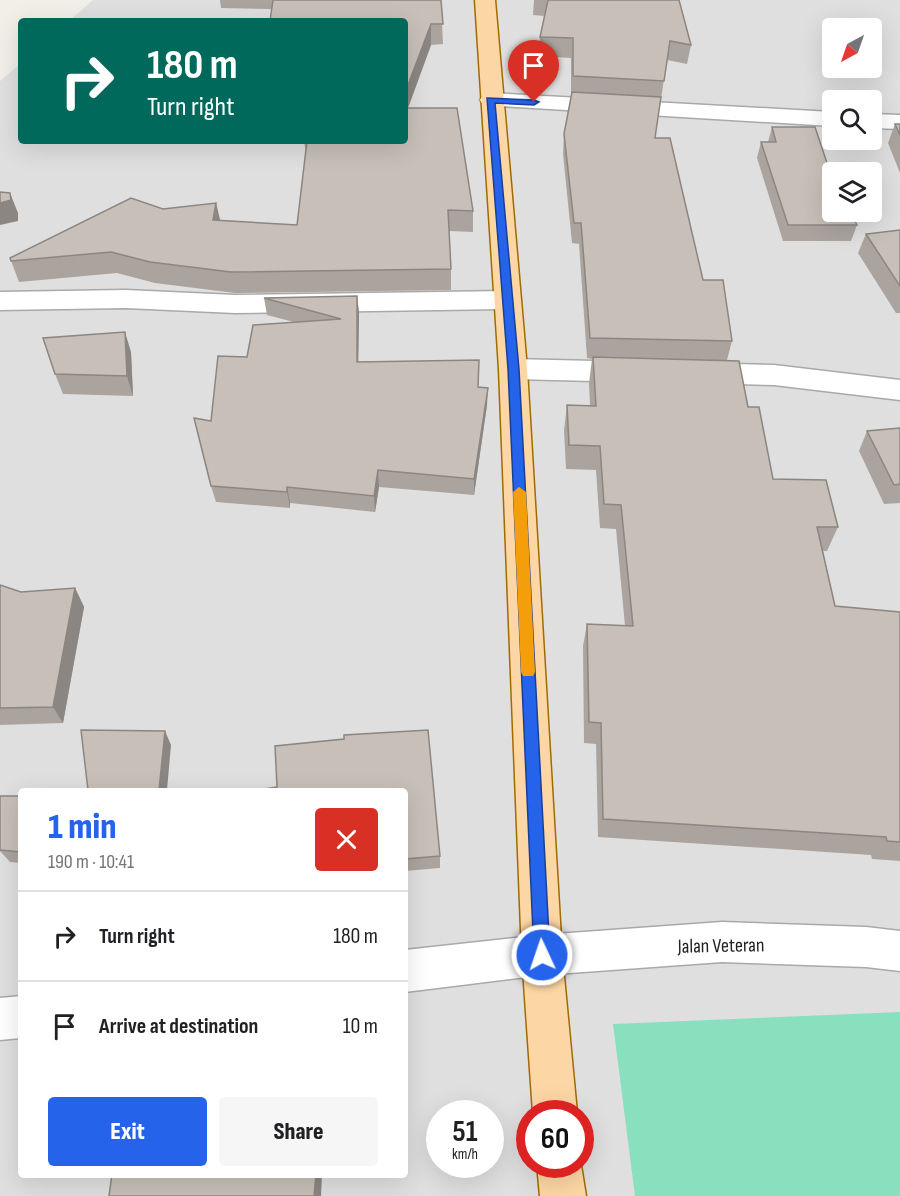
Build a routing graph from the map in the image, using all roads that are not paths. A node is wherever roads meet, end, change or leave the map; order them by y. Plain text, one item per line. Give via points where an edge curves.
1 (485, 0) edge
2 (490, 100) junction
3 (822, 117) edge
4 (882, 121) edge
5 (900, 122) edge
6 (506, 300) junction
7 (0, 301) edge
8 (513, 369) junction
9 (900, 390) edge
10 (900, 951) edge
11 (542, 955) junction
12 (408, 971) edge
13 (18, 1017) edge
14 (0, 1019) edge
15 (554, 1100) edge
16 (561, 1178) edge
17 (562, 1196) edge

1 - 2 main road
2 - 3 street
2 - 6 main road
4 - 5 street
6 - 7 street via 235,304 126,299
6 - 8 main road
8 - 9 street via 774,375
8 - 11 main road
10 - 11 street, Jalan Veteran via 722,942
11 - 12 street, Jalan Veteran
11 - 15 main road
13 - 14 street
16 - 17 main road

